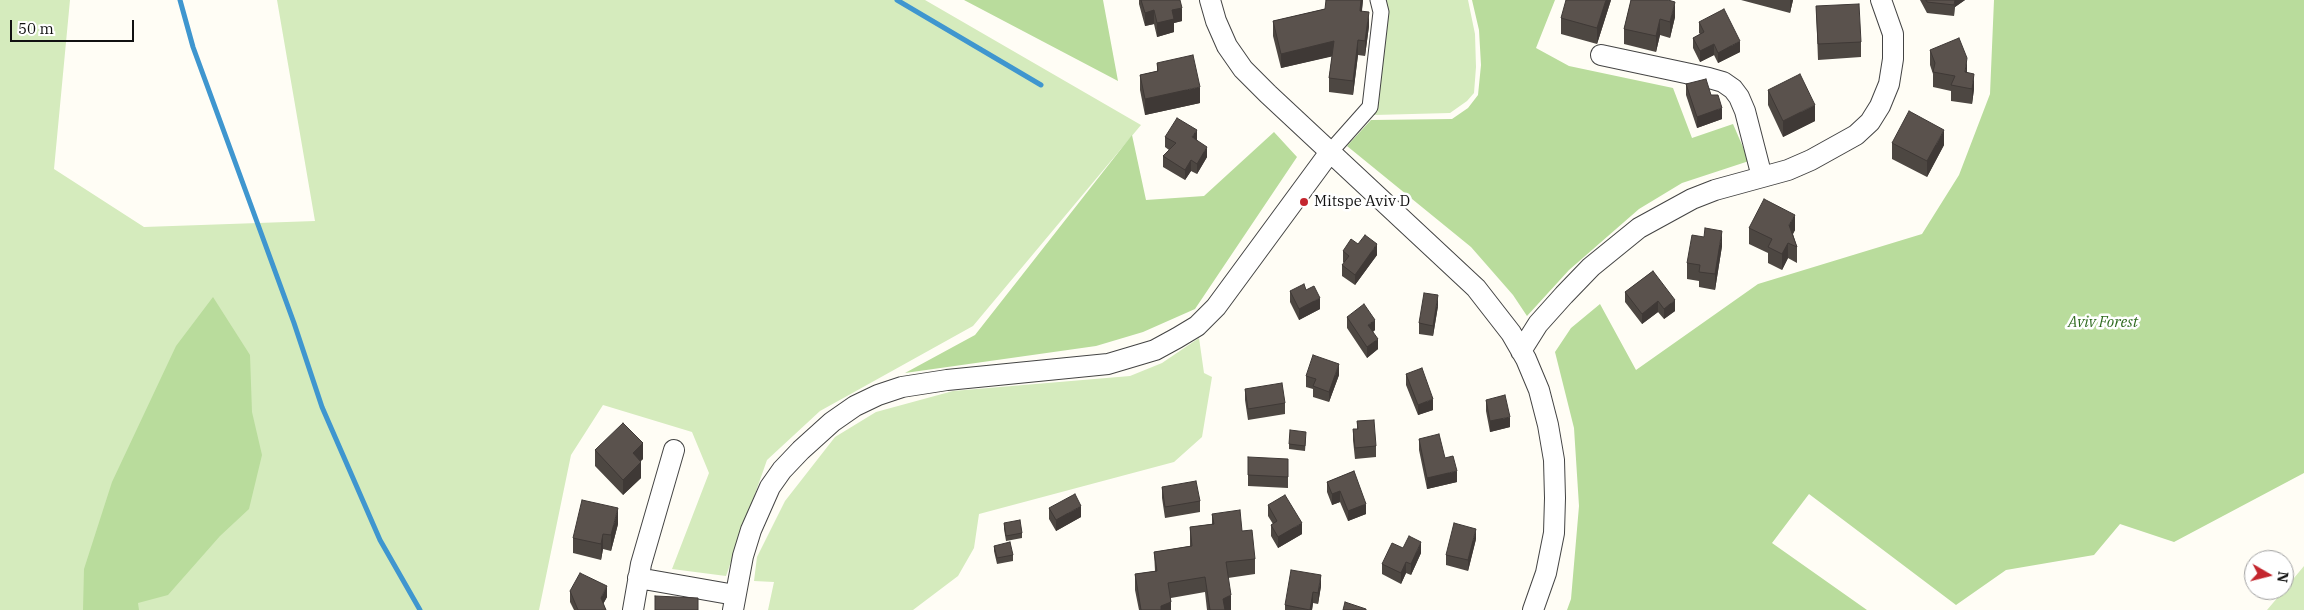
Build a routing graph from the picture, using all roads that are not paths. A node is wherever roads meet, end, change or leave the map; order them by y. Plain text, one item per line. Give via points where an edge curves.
1 (1210, 0) edge
2 (1378, 0) edge
3 (1881, 0) edge
4 (1601, 55) dead end
5 (1330, 152) junction
6 (1762, 177) junction
7 (1521, 350) junction
8 (674, 450) dead end
9 (638, 578) junction
10 (734, 602) edge
11 (633, 610) edge
12 (1533, 610) edge

1 - 5 street via 1227,46 1243,69
2 - 5 street via 1381,12 1370,106
3 - 6 street via 1893,34 1893,59 1889,84 1870,122 1838,147 1788,170
4 - 6 street via 1709,78 1733,89 1745,111
5 - 7 street via 1476,288
5 - 10 street via 1216,307 1197,326 1177,338 1147,353 1108,364 902,387 855,406 832,422 801,450 770,486 751,530
6 - 7 street via 1692,199 1639,228 1603,257 1564,296 1538,324
7 - 12 street via 1544,407 1554,476 1554,532 1546,573
8 - 9 street
9 - 10 street
9 - 11 street

